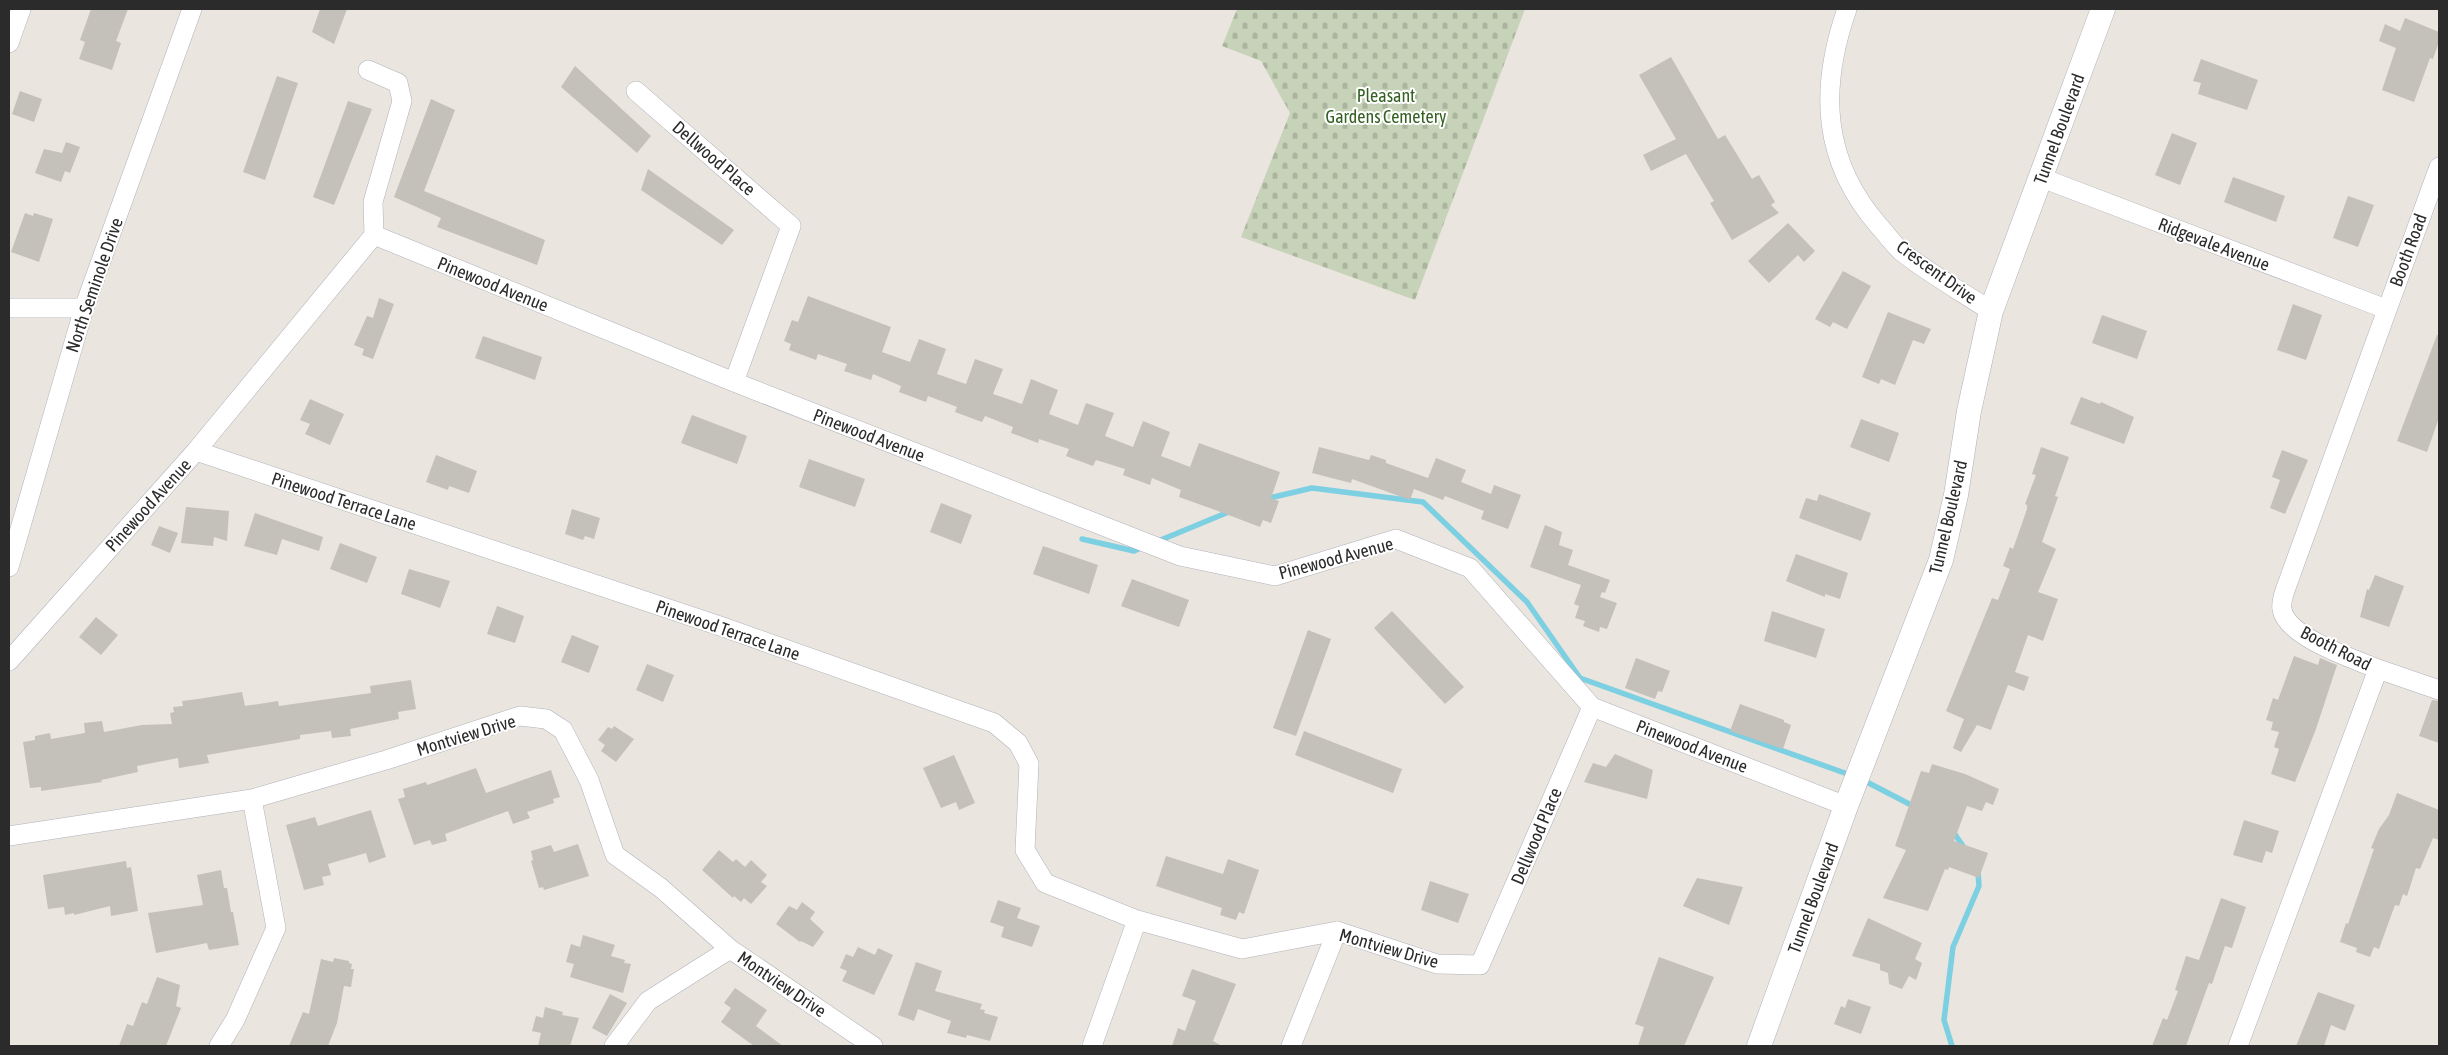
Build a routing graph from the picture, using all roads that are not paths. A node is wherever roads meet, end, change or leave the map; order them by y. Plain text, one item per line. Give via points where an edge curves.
1 (21, 9) edge
2 (192, 9) edge
3 (1847, 9) edge
4 (2103, 9) edge
5 (9, 43) edge
6 (368, 70) dead end
7 (636, 91) dead end
8 (2439, 167) edge
9 (2042, 178) junction
10 (374, 235) junction
11 (9, 308) edge
12 (84, 308) junction
13 (2386, 309) junction
14 (1991, 311) junction
15 (734, 382) junction
16 (196, 452) junction
17 (9, 567) edge
18 (9, 661) edge
19 (2378, 669) junction
20 (2439, 690) edge
21 (1592, 707) junction
22 (252, 798) junction
23 (1846, 806) junction
24 (9, 836) edge
25 (1137, 920) junction
26 (1337, 931) junction
27 (730, 949) junction
28 (1480, 965) joint
29 (219, 1046) edge
30 (614, 1046) edge
31 (873, 1046) edge
32 (1092, 1046) edge
33 (1291, 1046) edge
34 (1759, 1046) edge
35 (2238, 1046) edge

1 - 5 street
2 - 12 street, North Seminole Drive
3 - 14 street, Crescent Drive via 1829,84 1833,136 1849,183 1862,207 1901,251
4 - 9 street, Tunnel Boulevard
6 - 10 street via 398,83 402,101 373,202
7 - 15 street, Dellwood Place via 791,226
8 - 13 street, Booth Road
9 - 13 street, Ridgevale Avenue
9 - 14 street, Tunnel Boulevard
10 - 15 street, Pinewood Avenue
10 - 16 street, Pinewood Avenue
11 - 12 street
12 - 17 street, North Seminole Drive
13 - 19 street, Booth Road via 2292,571 2282,608 2288,624 2305,635
14 - 23 street, Tunnel Boulevard via 1941,560
15 - 21 street, Pinewood Avenue via 1180,556 1275,576 1396,539 1470,568
16 - 18 street, Pinewood Avenue
16 - 25 street, Pinewood Terrace Lane via 723,627 994,723 1018,743 1029,764 1025,850 1045,883
19 - 20 street
19 - 35 street, Booth Road
21 - 23 street, Pinewood Avenue
21 - 28 street, Dellwood Place
22 - 24 street, Montview Drive
22 - 27 street, Montview Drive via 386,760 520,716 546,718 563,730 584,772 615,855 660,888
22 - 29 street via 276,928 236,1020
23 - 34 street, Tunnel Boulevard
25 - 26 street, Montview Drive via 1242,949
25 - 32 street
26 - 28 street, Montview Drive via 1437,964
26 - 33 street
27 - 30 street via 648,1001
27 - 31 street, Montview Drive

